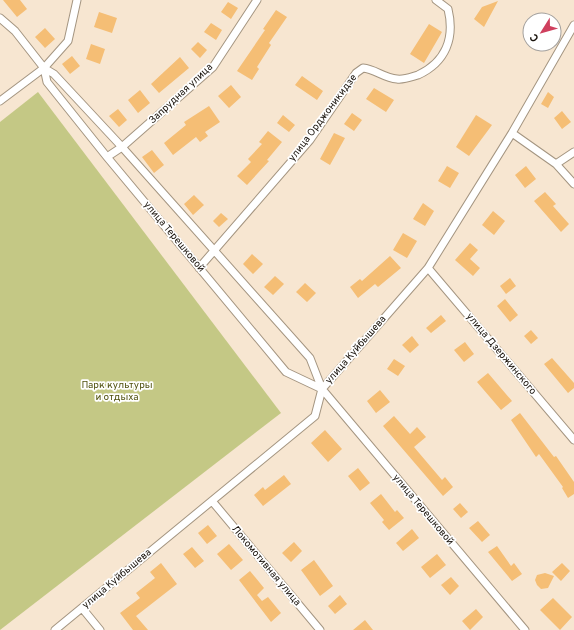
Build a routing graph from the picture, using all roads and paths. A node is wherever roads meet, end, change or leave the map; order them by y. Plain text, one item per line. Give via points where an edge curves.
1 (77, 0) edge
2 (257, 0) edge
3 (436, 0) edge
4 (0, 18) edge
5 (574, 25) edge
6 (44, 68) junction
7 (0, 101) edge
8 (512, 133) junction
9 (122, 147) junction
10 (574, 152) edge
11 (107, 157) junction
12 (556, 164) junction
13 (574, 184) edge
14 (214, 252) junction
15 (200, 268) junction
16 (428, 268) junction
17 (322, 389) junction
18 (574, 440) edge
19 (212, 501) junction
20 (82, 608) junction
21 (55, 630) edge
22 (100, 630) edge
23 (320, 630) edge
24 (525, 630) edge

1 - 6 street via 68,41
2 - 9 street, Запрудная улица via 213,66
3 - 14 street, улица Орджоникидзе via 448,9 451,23 450,37 444,53 434,66 409,78 398,80 384,76 371,68 363,68 356,73 310,140
4 - 6 street, улица Терешковой via 15,31
5 - 8 street, улица Куйбышева
6 - 7 street
6 - 9 street, улица Терешковой via 54,74
6 - 11 street, улица Терешковой via 47,82
8 - 12 street
8 - 16 street, улица Куйбышева
9 - 11 street, Запрудная улица
9 - 14 street, улица Терешковой
10 - 12 street
11 - 15 street, улица Терешковой
12 - 13 street
14 - 15 street, улица Орджоникидзе
14 - 17 street, улица Терешковой via 310,358
15 - 17 street, улица Терешковой via 286,372
16 - 17 street, улица Куйбышева
16 - 18 street, улица Дзержинского
17 - 19 street, улица Куйбышева via 315,416
17 - 24 street, улица Терешковой
19 - 20 street, улица Куйбышева
19 - 23 street, Локомотивная улица
20 - 21 street, улица Куйбышева
20 - 22 street

